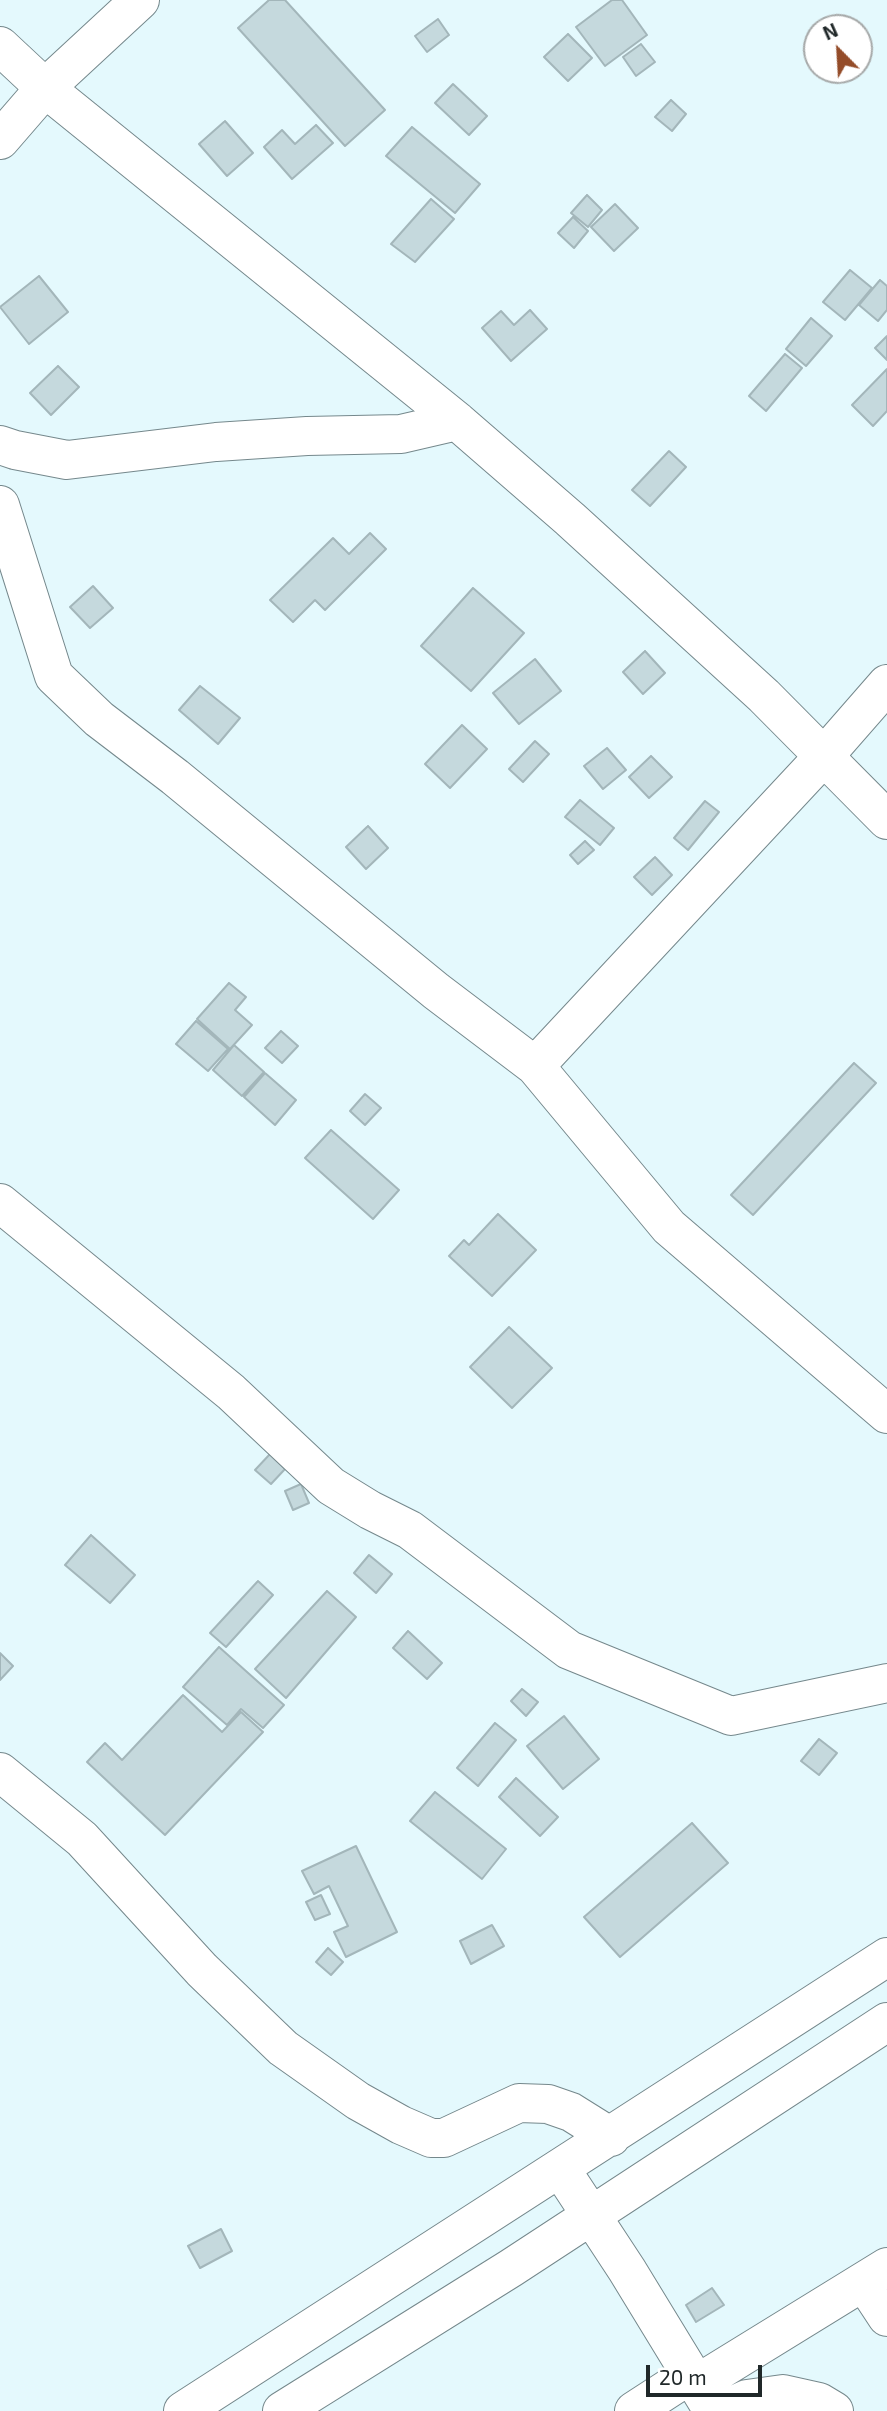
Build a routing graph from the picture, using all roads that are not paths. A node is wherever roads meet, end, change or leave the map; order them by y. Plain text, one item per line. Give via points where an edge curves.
1 (140, 0) edge
2 (0, 47) edge
3 (45, 88) junction
4 (0, 140) edge
5 (457, 421) junction
6 (0, 445) edge
7 (0, 505) edge
8 (887, 684) edge
9 (825, 755) junction
10 (887, 820) edge
11 (535, 1066) junction
12 (0, 1203) edge
13 (887, 1414) edge
14 (887, 1683) edge
15 (0, 1772) edge
16 (887, 1957) edge
17 (887, 2022) edge
18 (611, 2137) junction
19 (560, 2168) junction
20 (590, 2215) junction
21 (876, 2275) edge
22 (887, 2317) edge
23 (706, 2395) edge
24 (193, 2408) edge
25 (282, 2411) edge
26 (634, 2411) edge
27 (834, 2411) edge

1 - 3 street
2 - 3 street
3 - 4 street
3 - 5 street
5 - 6 street via 401,434 216,442 67,460
5 - 9 street
7 - 11 street via 54,676 99,719
8 - 9 street
9 - 10 street
9 - 11 street
11 - 13 street via 669,1227
12 - 14 street via 232,1392 331,1486 410,1530 569,1650 731,1716
15 - 18 street via 82,1839 202,1970 283,2048 358,2101 431,2138 444,2138 519,2103 548,2104 571,2112
16 - 18 street
17 - 20 street
18 - 19 street
19 - 20 street
19 - 24 street
20 - 23 street
20 - 25 street
21 - 22 street
21 - 23 street
23 - 26 street
23 - 27 street via 747,2399 783,2394

